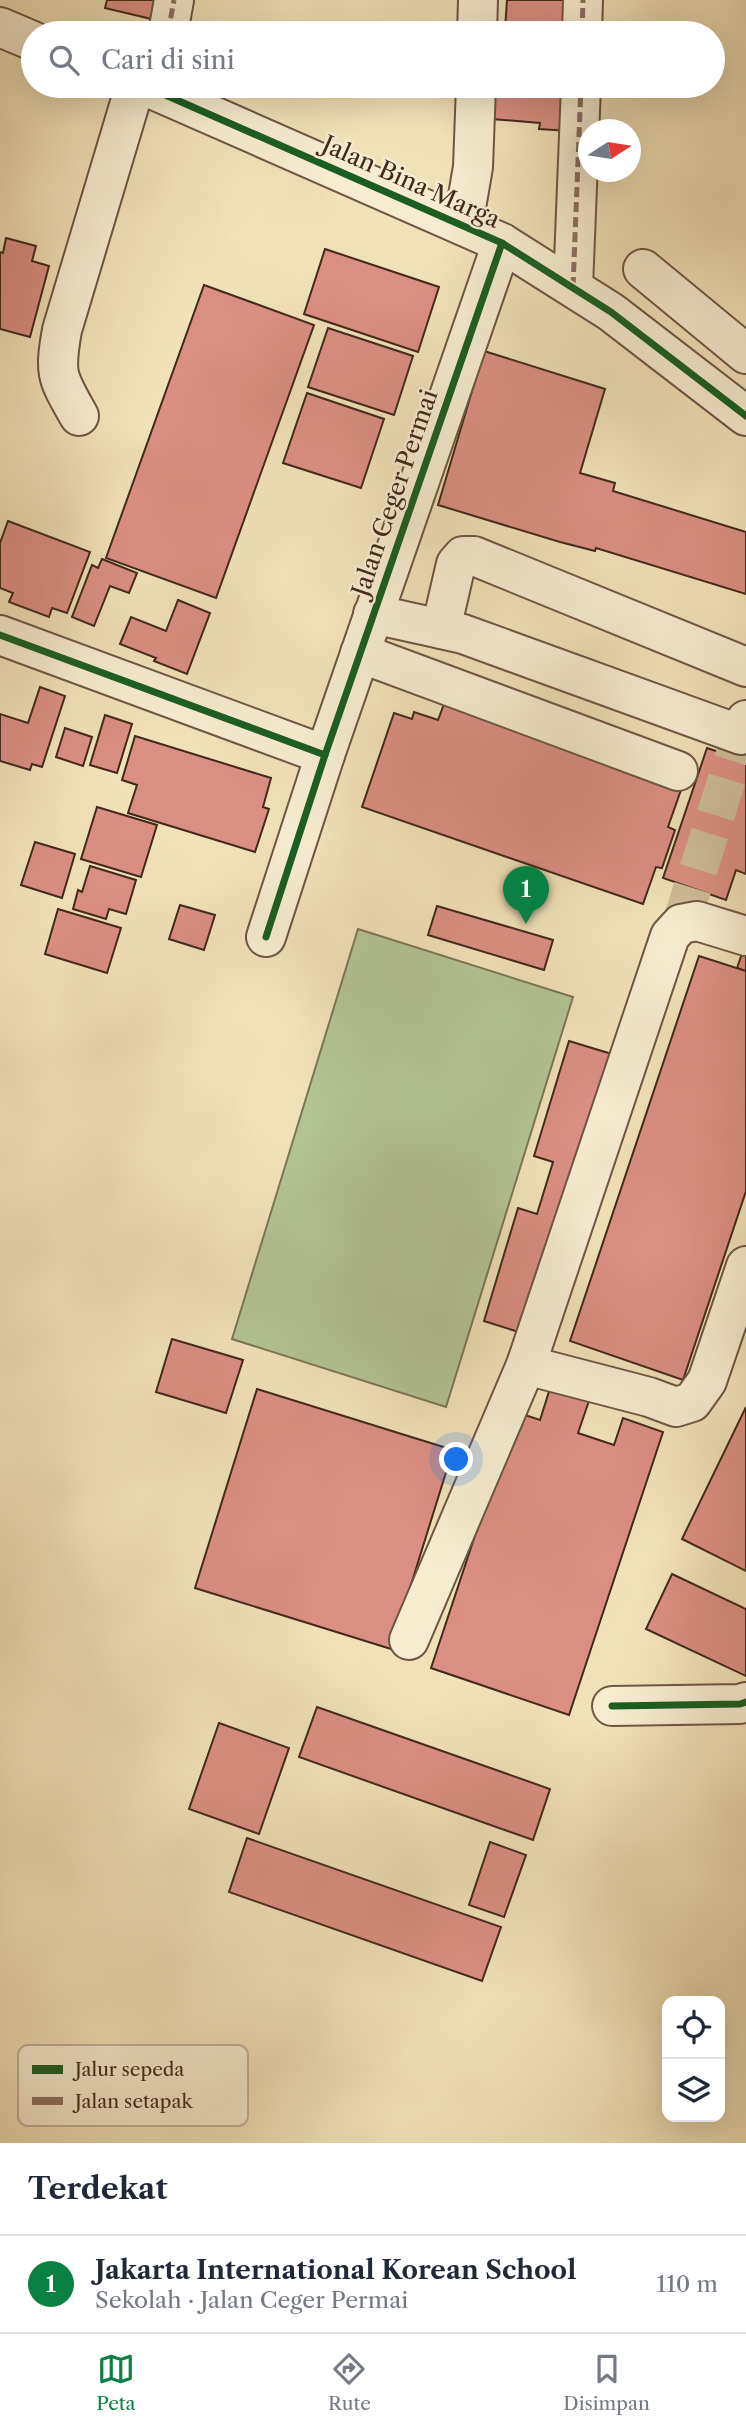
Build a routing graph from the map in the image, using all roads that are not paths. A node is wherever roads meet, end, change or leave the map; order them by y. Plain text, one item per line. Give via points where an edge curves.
1 (174, 0) edge
2 (478, 0) edge
3 (583, 0) edge
4 (170, 21) edge
5 (477, 21) edge
6 (582, 21) edge
7 (0, 27) edge
8 (21, 36) edge
9 (146, 98) edge
10 (175, 98) edge
11 (476, 98) edge
12 (581, 98) edge
13 (463, 225) junction
14 (502, 243) junction
15 (643, 269) dead end
16 (573, 287) junction
17 (746, 354) edge
18 (79, 416) dead end
19 (746, 416) edge
20 (373, 614) junction
21 (441, 629) junction
22 (0, 635) edge
23 (360, 653) junction
24 (746, 667) edge
25 (744, 730) edge
26 (325, 755) junction
27 (678, 771) dead end
28 (746, 936) edge
29 (266, 937) dead end
30 (746, 1266) edge
31 (526, 1365) junction
32 (409, 1640) dead end
33 (746, 1702) edge
34 (612, 1706) dead end

1 - 4 street
2 - 5 street
3 - 6 street
7 - 8 street
9 - 18 street via 62,330 56,361 59,380
10 - 13 street, Jalan Bina Marga
11 - 13 street via 473,167
12 - 16 street
13 - 14 street, Jalan Bina Marga
14 - 16 street, Jalan Bina Marga
14 - 20 street, Jalan Ceger Permai
15 - 17 street
16 - 19 street, Jalan Bina Marga
20 - 21 street
20 - 23 street, Jalan Ceger Permai
21 - 24 street via 456,564 463,556 474,556
21 - 25 street
22 - 26 street
23 - 26 street, Jalan Ceger Permai
23 - 27 street
26 - 29 street, Jalan Ceger Permai
28 - 31 street via 697,921 681,924 670,936
30 - 31 street via 707,1381 692,1402 676,1407
31 - 32 street
33 - 34 street

